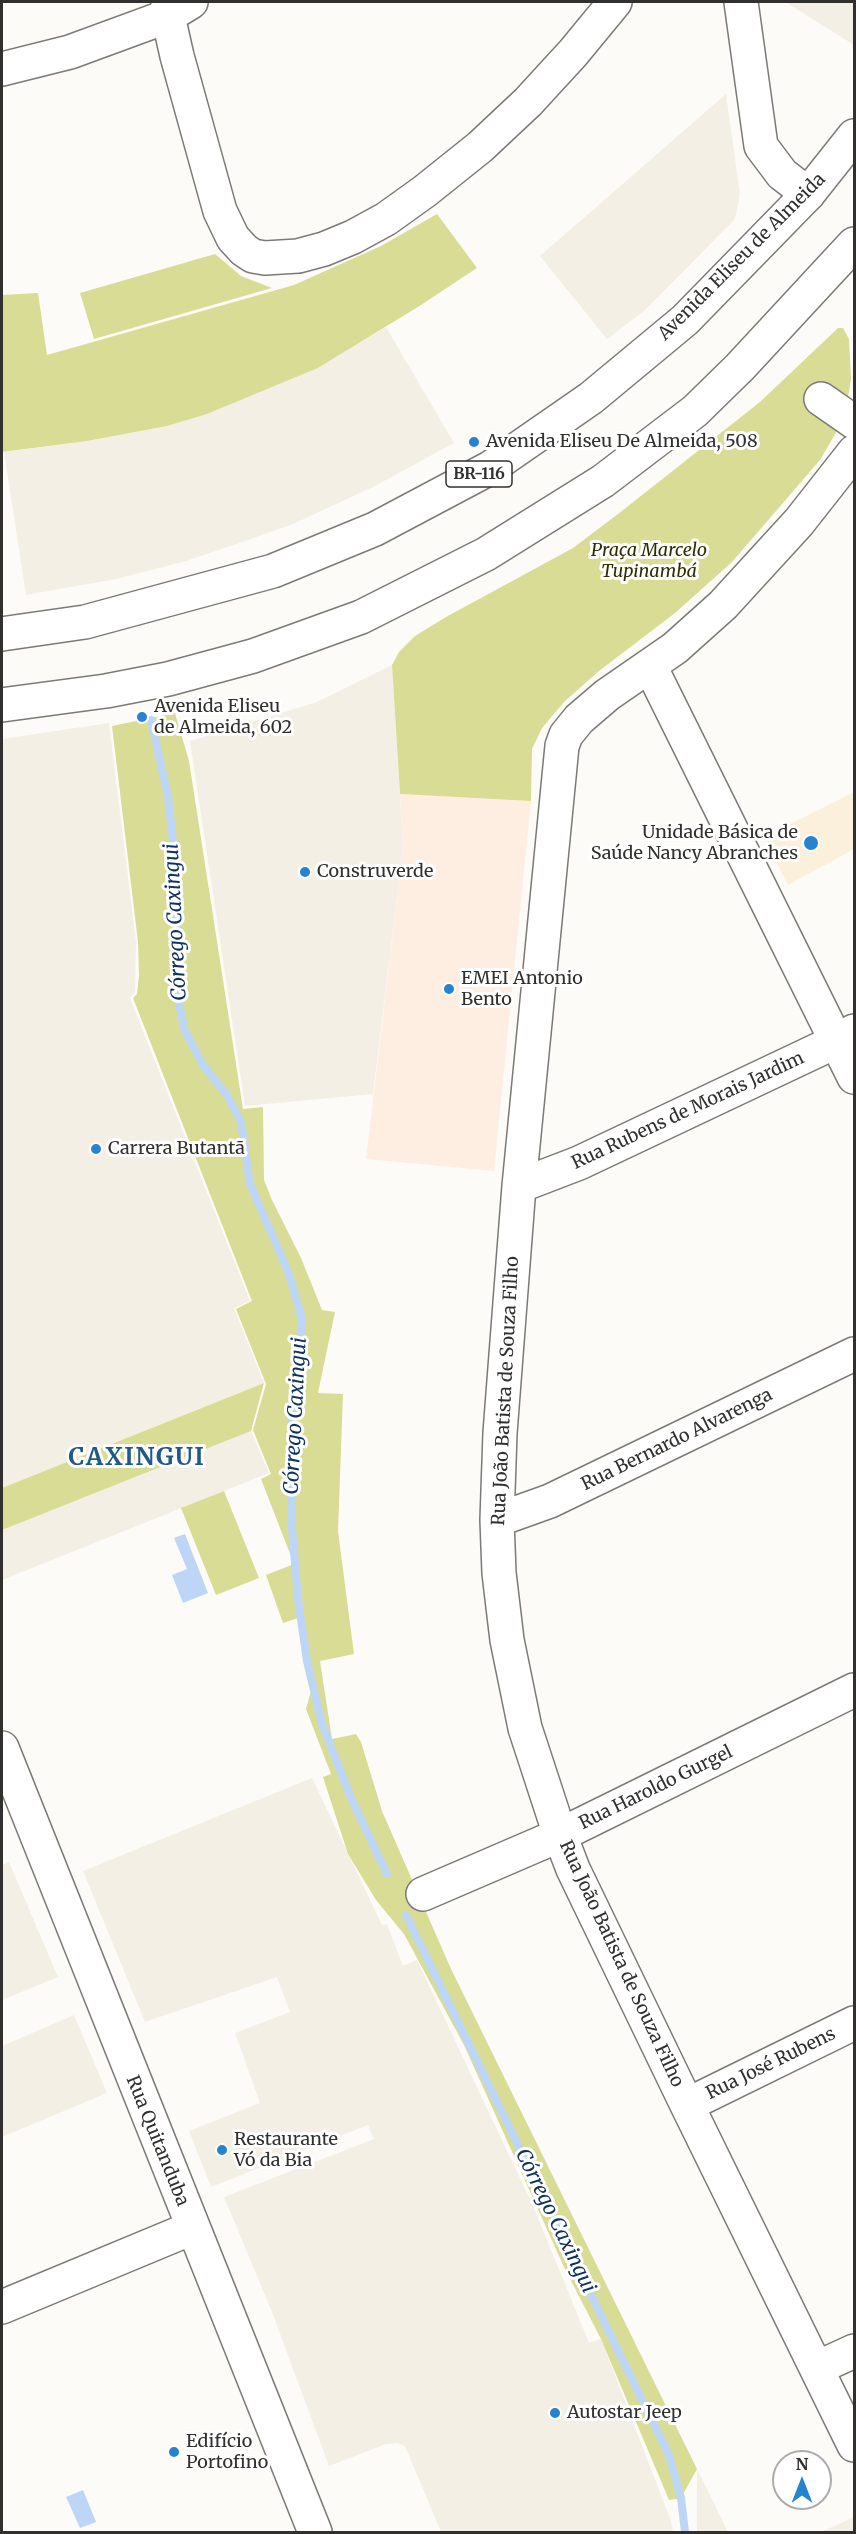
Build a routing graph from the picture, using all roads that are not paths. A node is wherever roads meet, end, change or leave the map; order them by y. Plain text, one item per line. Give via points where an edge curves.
1 (615, 2) edge
2 (741, 2) edge
3 (175, 6) edge
4 (2, 69) edge
5 (855, 136) edge
6 (808, 194) junction
7 (855, 244) edge
8 (821, 399) dead end
9 (855, 422) edge
10 (855, 452) edge
11 (2, 634) edge
12 (650, 666) junction
13 (2, 705) edge
14 (846, 1036) edge
15 (855, 1077) edge
16 (519, 1186) junction
17 (855, 1354) edge
18 (497, 1520) junction
19 (855, 1690) edge
20 (2, 1748) edge
21 (560, 1835) junction
22 (423, 1894) dead end
23 (855, 2023) edge
24 (687, 2105) junction
25 (192, 2228) junction
26 (2, 2307) edge
27 (855, 2351) edge
28 (817, 2368) junction
29 (855, 2445) edge
30 (315, 2532) edge

1 - 3 street via 528,102 425,191 353,237 324,249 282,258 253,256 244,250 220,211
2 - 6 street via 761,146 782,174
3 - 4 street via 70,52
5 - 6 street, Avenida Eliseu de Almeida / BR-116
6 - 11 street, Avenida Eliseu de Almeida / BR-116 via 685,320 591,398 490,468 375,529 273,571 85,622
7 - 13 street via 694,411 603,481 486,554 361,617 253,656 92,694
8 - 9 street
10 - 12 street, Rua João Batista de Souza Filho via 799,522 723,605
12 - 14 street
12 - 16 street, Rua João Batista de Souza Filho via 579,719 562,746
14 - 15 street
14 - 16 street, Rua Rubens de Morais Jardim via 579,1163
16 - 18 street, Rua João Batista de Souza Filho
17 - 18 street, Rua Bernardo Alvarenga via 550,1501
18 - 21 street, Rua João Batista de Souza Filho via 507,1641 525,1728
19 - 21 street, Rua Haroldo Gurgel
20 - 25 street, Rua Quitanduba
21 - 22 street, Rua Haroldo Gurgel
21 - 24 street, Rua João Batista de Souza Filho
23 - 24 street, Rua José Rubens
24 - 28 street, Rua João Batista de Souza Filho
25 - 26 street
25 - 30 street, Rua Quitanduba
27 - 28 street
28 - 29 street, Rua João Batista de Souza Filho

